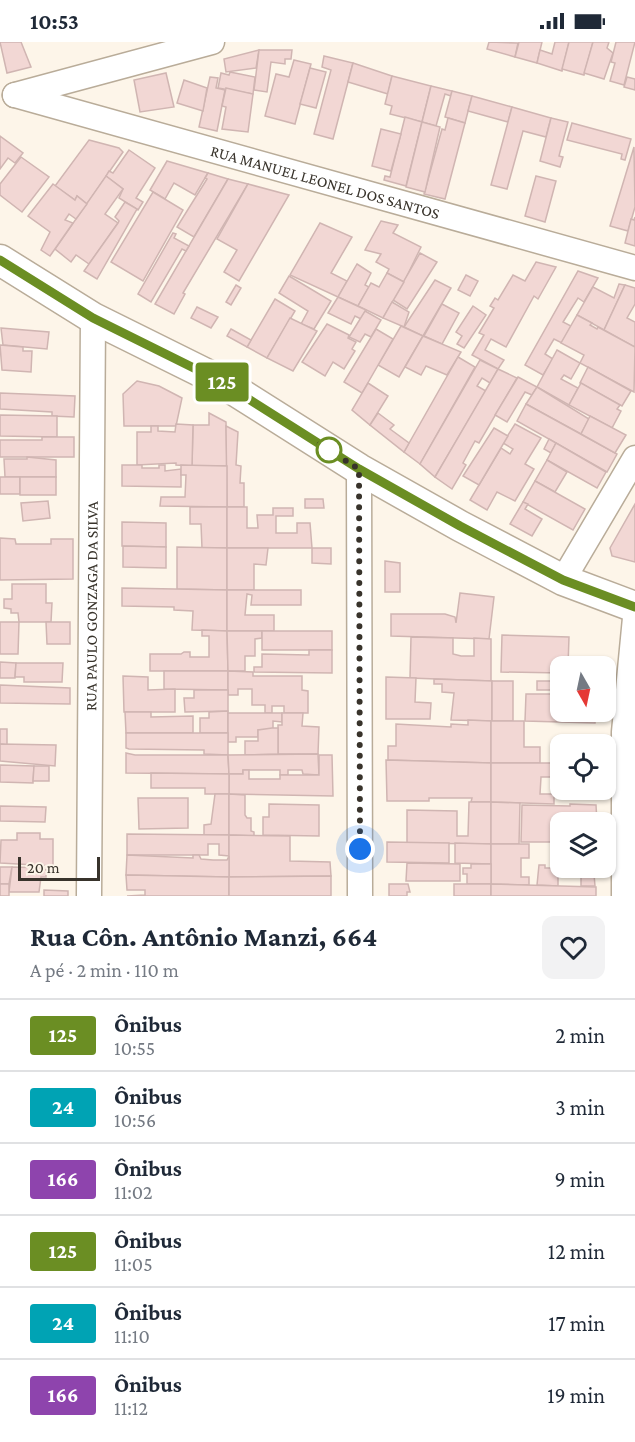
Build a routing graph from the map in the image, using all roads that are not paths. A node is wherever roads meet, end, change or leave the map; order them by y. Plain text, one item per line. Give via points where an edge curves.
1 (212, 42) edge
2 (8, 97) edge
3 (0, 260) edge
4 (635, 268) edge
5 (93, 318) junction
6 (635, 458) edge
7 (359, 469) junction
8 (563, 580) junction
9 (635, 607) edge
10 (635, 618) edge
11 (89, 896) edge
12 (360, 896) edge
13 (624, 896) edge

1 - 2 street
2 - 4 street, RUA MANUEL LEONEL DOS SANTOS
3 - 5 street
5 - 7 street via 220,381
5 - 11 street, RUA PAULO GONZAGA DA SILVA
6 - 8 street
7 - 8 street
7 - 12 street
8 - 9 street
10 - 13 street via 624,732

